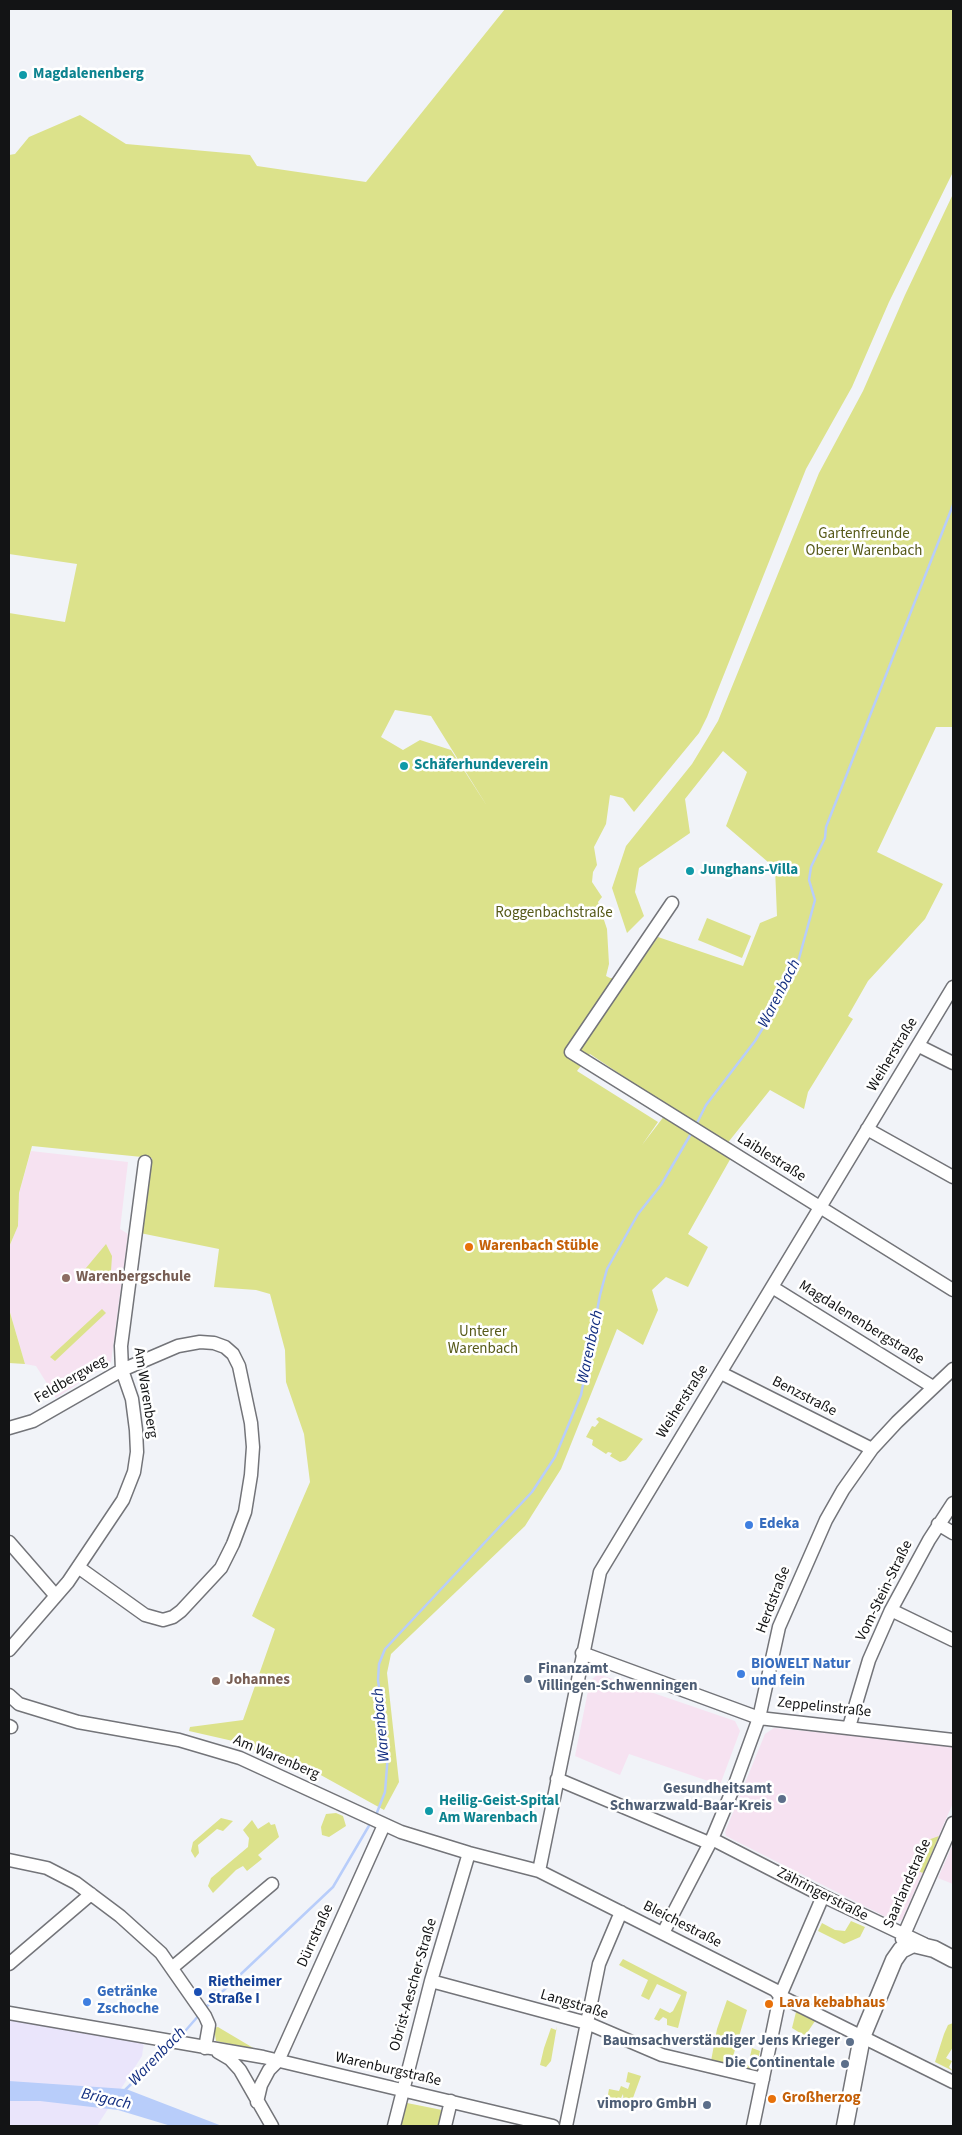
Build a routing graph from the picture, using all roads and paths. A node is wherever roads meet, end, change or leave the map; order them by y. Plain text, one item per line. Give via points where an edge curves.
1 (672, 903) dead end
2 (953, 987) edge
3 (919, 1046) junction
4 (953, 1063) edge
5 (867, 1129) junction
6 (144, 1162) dead end
7 (953, 1177) edge
8 (820, 1208) junction
9 (772, 1287) junction
10 (953, 1290) edge
11 (953, 1369) edge
12 (122, 1370) junction
13 (720, 1373) junction
14 (933, 1387) junction
15 (9, 1428) edge
16 (872, 1449) junction
17 (953, 1503) edge
18 (938, 1524) junction
19 (953, 1533) edge
20 (9, 1542) edge
21 (78, 1567) junction
22 (56, 1596) junction
23 (891, 1610) junction
24 (953, 1640) edge
25 (9, 1650) edge
26 (582, 1653) junction
27 (9, 1695) edge
28 (759, 1718) junction
29 (849, 1726) junction
30 (953, 1740) edge
31 (556, 1779) junction
32 (953, 1823) edge
33 (381, 1824) junction
34 (710, 1841) junction
35 (469, 1853) junction
36 (9, 1860) edge
37 (539, 1871) junction
38 (272, 1884) dead end
39 (91, 1894) junction
40 (823, 1896) junction
41 (621, 1912) junction
42 (663, 1933) junction
43 (904, 1933) junction
44 (934, 1949) junction
45 (894, 1960) junction
46 (953, 1960) edge
47 (9, 1964) edge
48 (173, 1967) junction
49 (431, 1981) junction
50 (780, 1996) junction
51 (9, 2013) edge
52 (587, 2023) junction
53 (862, 2037) junction
54 (209, 2048) junction
55 (278, 2061) junction
56 (763, 2079) junction
57 (953, 2082) edge
58 (403, 2091) junction
59 (451, 2101) junction
60 (257, 2102) junction
61 (272, 2126) edge
62 (394, 2126) edge
63 (445, 2126) edge
64 (554, 2126) edge
65 (566, 2126) edge
66 (753, 2126) edge
67 (845, 2126) edge

1 - 8 street, Laiblestraße via 571,1052
2 - 3 street, Weiherstraße
3 - 4 street
3 - 5 street, Weiherstraße
5 - 7 street
5 - 8 street, Weiherstraße
6 - 12 street, Am Warenberg via 123,1324
8 - 9 street, Weiherstraße
8 - 10 street, Laiblestraße
9 - 13 street, Weiherstraße
9 - 14 street, Magdalenenbergstraße
11 - 14 street, Herdstraße
12 - 15 street, Feldbergweg via 33,1421
12 - 21 street, Am Warenberg via 132,1399 136,1430 134,1472 123,1500
12 - 21 street, Feldbergweg via 170,1349 200,1342 220,1345 233,1354 239,1366 252,1423 251,1474 244,1512 234,1544 221,1568 173,1617 163,1620 145,1615
13 - 16 street, Benzstraße
13 - 26 street, Weiherstraße via 600,1572
14 - 16 street, Herdstraße
16 - 28 street, Herdstraße via 830,1513 796,1586 779,1627
17 - 18 street, Vom-Stein-Straße
18 - 19 street
18 - 23 street, Vom-Stein-Straße
20 - 22 street
21 - 22 street, Am Warenberg
22 - 25 street, Am Warenberg
23 - 24 street
23 - 29 street, Vom-Stein-Straße via 870,1660
26 - 28 street, Zeppelinstraße
26 - 31 street, Weiherstraße
27 - 33 street, Am Warenberg via 19,1704 69,1720 179,1740 240,1758
28 - 29 street, Zeppelinstraße
28 - 34 street, Herdstraße
29 - 30 street, Zeppelinstraße
31 - 34 street, Zähringerstraße
31 - 37 street, Weiherstraße
32 - 43 street, Saarlandstraße
33 - 35 street, Bleichestraße
33 - 55 street, Dürrstraße
34 - 40 street, Zähringerstraße
34 - 42 street, Herdstraße
35 - 37 street, Bleichestraße
35 - 49 street, Obrist-Aescher-Straße
36 - 39 street via 55,1871
37 - 41 street, Bleichestraße
38 - 48 street
39 - 47 street
39 - 48 street
40 - 43 street, Zähringerstraße
40 - 50 street
41 - 42 street, Bleichestraße
41 - 52 street via 599,1964
42 - 50 street, Bleichestraße via 775,1990
43 - 44 street, Zähringerstraße
43 - 45 street, Saarlandstraße
44 - 45 main road, Zähringerstraße via 908,1945
44 - 46 main road, Zähringerstraße
45 - 53 main road
48 - 54 street via 205,2016 209,2025
49 - 52 street, Langstraße
49 - 58 street, Obrist-Aescher-Straße
50 - 53 street, Bleichestraße
50 - 56 street
51 - 54 street, Warenburgstraße
52 - 56 street, Langstraße via 662,2055
52 - 65 street
53 - 57 street, Bleichestraße
53 - 67 main road
54 - 55 street, Warenburgstraße
54 - 60 street via 237,2065
55 - 58 street, Warenburgstraße
55 - 60 street, Dürrstraße via 261,2085
56 - 66 street
58 - 59 street, Warenburgstraße
58 - 62 street, Obrist-Aescher-Straße
59 - 63 street
59 - 64 street, Warenburgstraße
60 - 61 street

